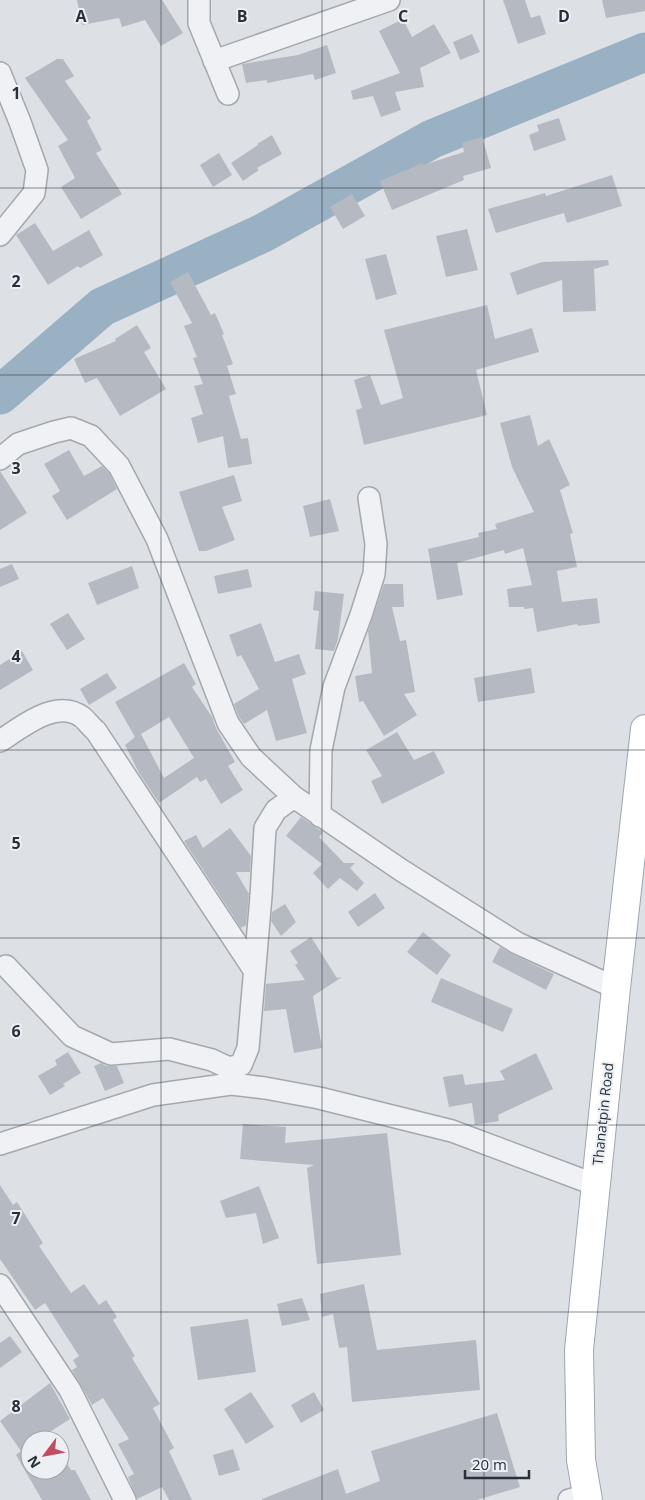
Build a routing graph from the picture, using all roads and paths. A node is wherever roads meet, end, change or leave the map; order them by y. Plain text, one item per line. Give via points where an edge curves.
1 (199, 0) edge
2 (389, 0) edge
3 (214, 60) junction
4 (0, 73) edge
5 (228, 94) dead end
6 (0, 235) edge
7 (0, 459) edge
8 (369, 498) dead end
9 (645, 729) edge
10 (0, 740) edge
11 (294, 797) junction
12 (320, 816) junction
13 (6, 966) dead end
14 (254, 970) junction
15 (616, 988) junction
16 (0, 1144) edge
17 (596, 1185) junction
18 (0, 1285) edge
19 (581, 1498) edge
20 (124, 1500) edge

1 - 3 street via 199,23
2 - 3 street
3 - 5 street
4 - 6 street via 37,170 34,193
7 - 11 street via 18,444 71,428 91,436 119,466 157,539 228,723 252,757
8 - 12 street via 376,544 374,574 332,696 321,750
9 - 15 main road, Thanatpin Road
10 - 14 street via 44,713 63,711 80,716 96,731
11 - 12 street
11 - 14 street via 276,810 265,828
12 - 15 street via 517,943
13 - 14 street via 72,1036 111,1054 168,1049 212,1060 229,1068 241,1065 248,1048
15 - 17 main road, Thanatpin Road
16 - 17 street via 153,1095 231,1084 319,1098 452,1131
17 - 19 main road, Thanatpin Road via 579,1350
18 - 20 street via 70,1390

